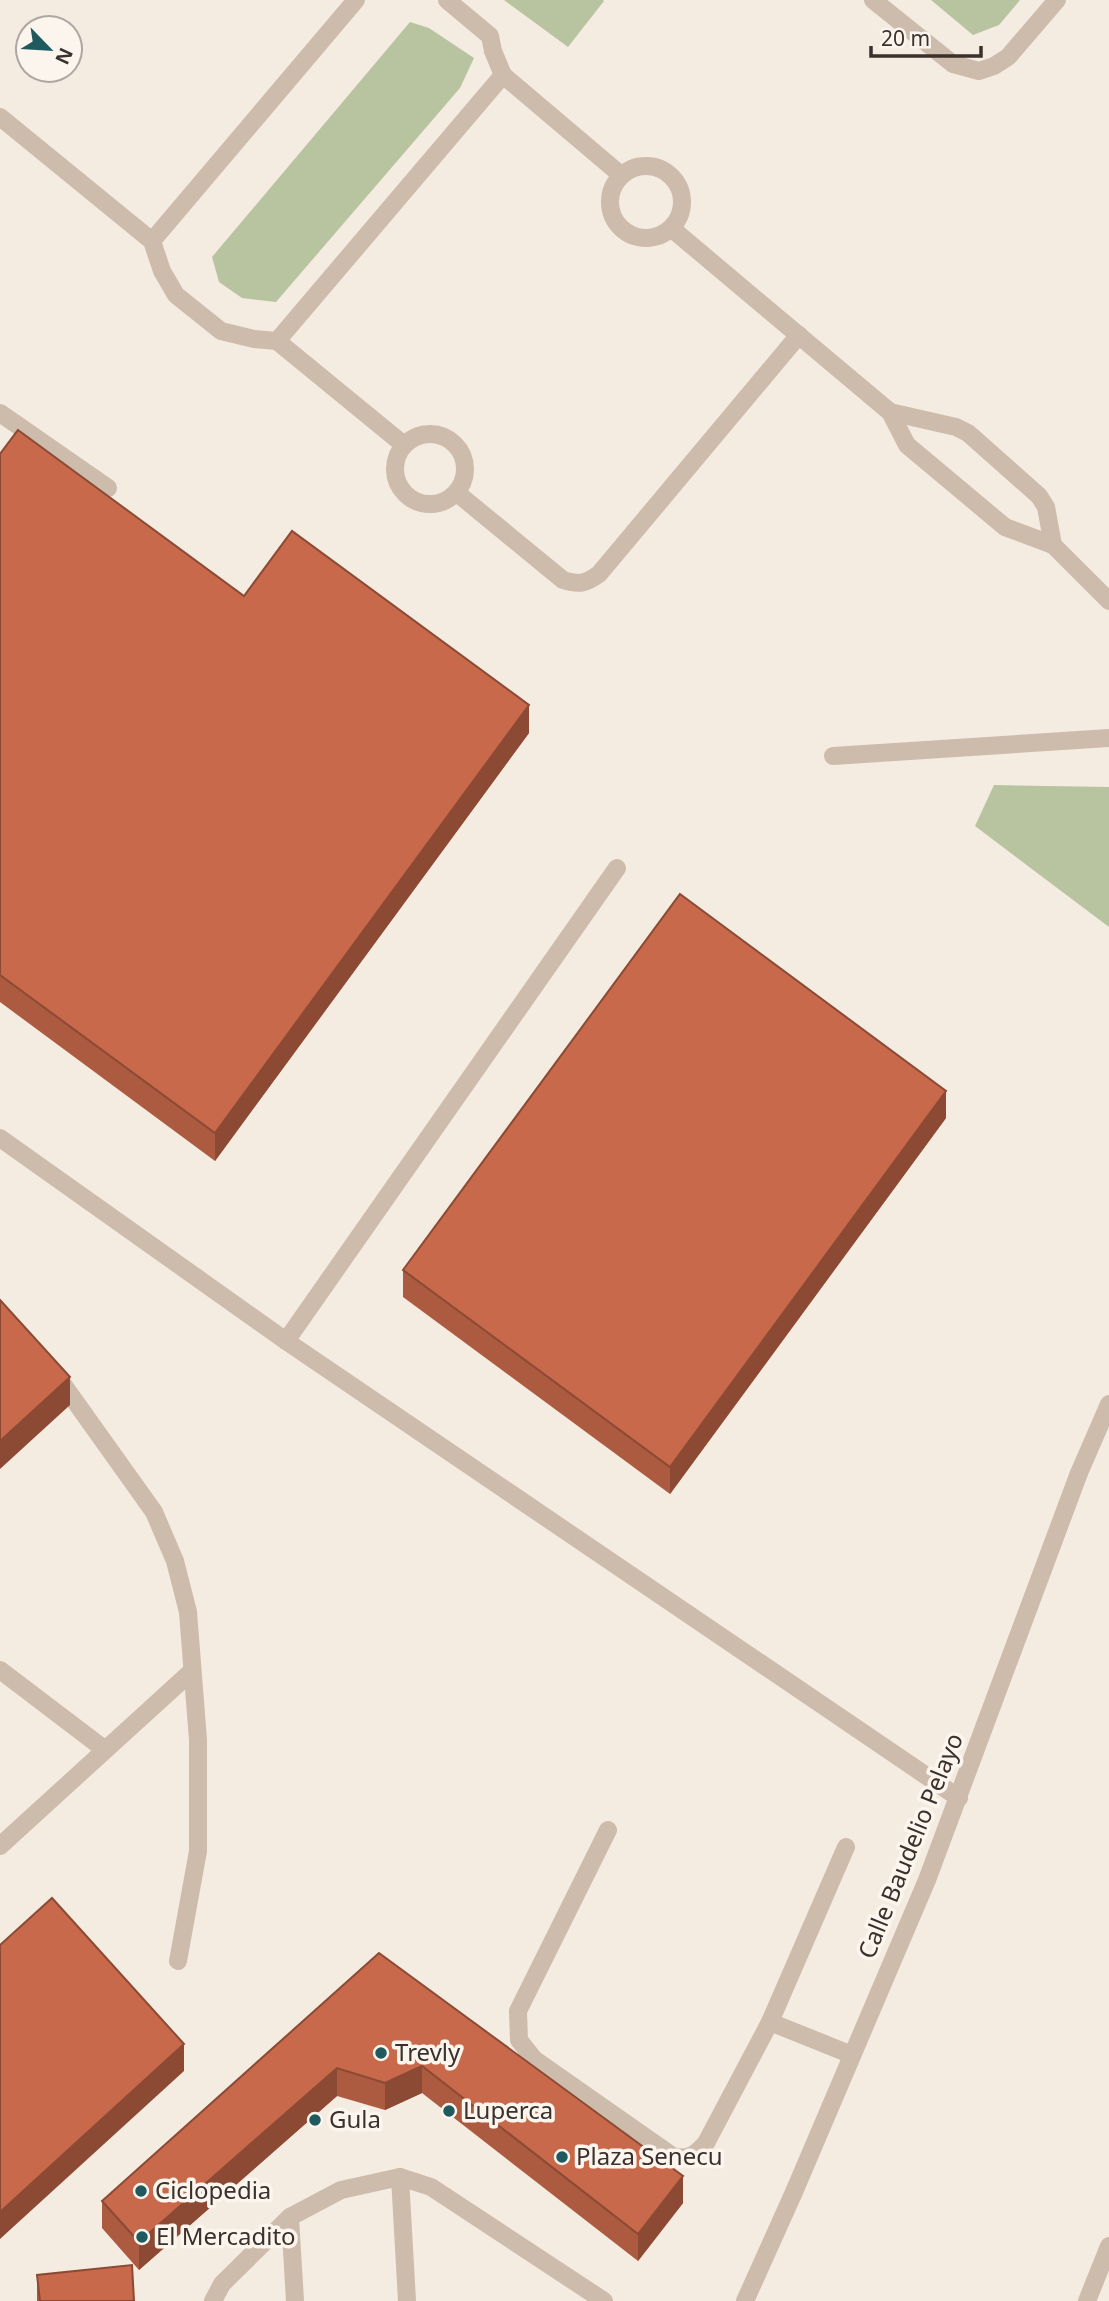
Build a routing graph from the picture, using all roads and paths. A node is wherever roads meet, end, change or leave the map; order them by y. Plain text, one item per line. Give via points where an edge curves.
1 (356, 0) edge
2 (447, 0) edge
3 (873, 0) edge
4 (1057, 0) edge
5 (503, 75) junction
6 (0, 117) edge
7 (621, 175) junction
8 (671, 228) junction
9 (152, 241) junction
10 (799, 335) junction
11 (277, 341) junction
12 (890, 412) junction
13 (0, 413) edge
14 (404, 445) junction
15 (108, 488) dead end
16 (457, 492) junction
17 (1053, 545) junction
18 (1109, 601) edge
19 (1109, 738) edge
20 (833, 756) dead end
21 (617, 868) dead end
22 (0, 1138) edge
23 (286, 1341) junction
24 (49, 1365) edge
25 (1109, 1404) edge
26 (0, 1670) edge
27 (192, 1671) junction
28 (104, 1749) junction
29 (958, 1798) junction
30 (608, 1830) dead end
31 (0, 1846) edge
32 (846, 1847) dead end
33 (178, 1961) dead end
34 (770, 2022) junction
35 (852, 2055) junction
36 (400, 2177) junction
37 (290, 2217) junction
38 (1109, 2246) edge
39 (212, 2301) edge
40 (295, 2301) edge
41 (407, 2301) edge
42 (604, 2301) edge
43 (745, 2301) edge
44 (1087, 2301) edge

1 - 9 street
2 - 5 street via 490,36
3 - 4 street via 953,64 979,71 1008,57
5 - 7 street
5 - 11 street
6 - 9 street
7 - 8 street via 640,166 654,166 673,176 682,196 682,210
7 - 8 street via 610,197 616,224 642,239 655,238
8 - 10 street
9 - 11 street via 176,295 221,331
10 - 12 street
10 - 16 street via 588,582 578,585 563,580
11 - 14 street
12 - 17 street via 907,445 1005,527
12 - 17 street via 968,433 1039,496 1046,507
13 - 15 street
14 - 16 street via 425,434 453,442 463,454 466,468
14 - 16 street via 395,470 404,494 434,505
17 - 18 street
19 - 20 street
21 - 23 street
22 - 23 street
23 - 29 street
24 - 27 street via 154,1512 175,1561 188,1612
25 - 29 street, Calle Baudelio Pelayo
26 - 28 street
27 - 28 street
27 - 33 street via 198,1740 198,1851
28 - 31 street
29 - 35 street, Calle Baudelio Pelayo
30 - 34 street via 518,2011 519,2040 534,2059 674,2157 684,2158 695,2155 706,2143
32 - 34 street
34 - 35 street
35 - 43 street, Calle Baudelio Pelayo
36 - 37 street via 341,2190
36 - 41 street
36 - 42 street via 432,2187
37 - 39 street via 222,2284
37 - 40 street
38 - 44 street

